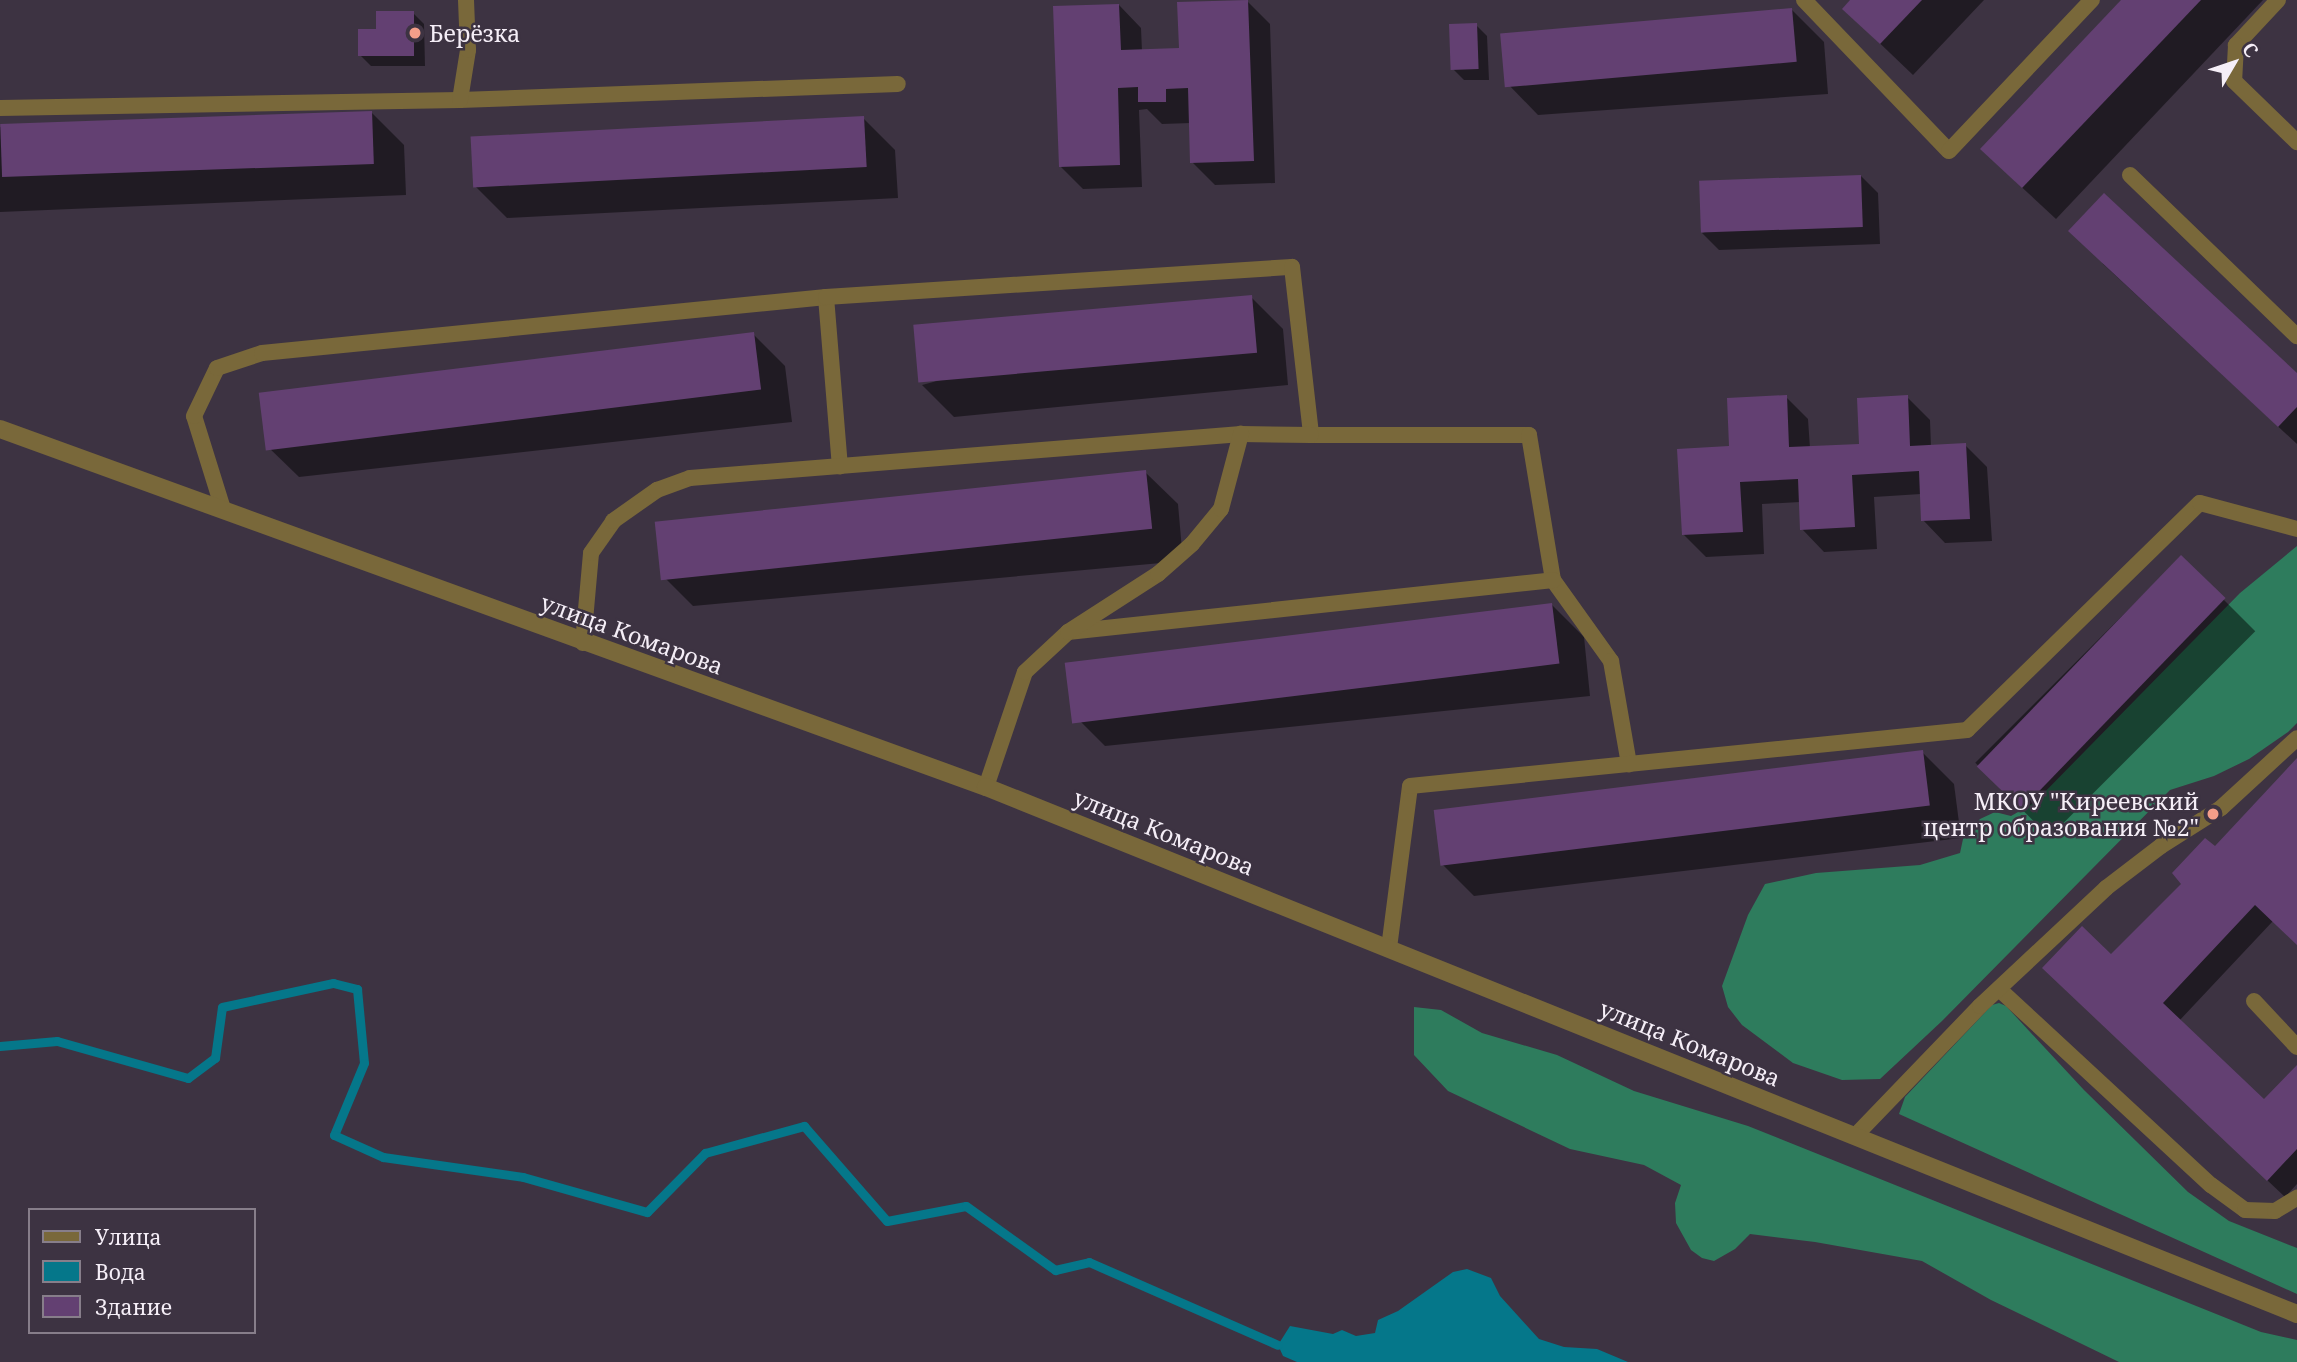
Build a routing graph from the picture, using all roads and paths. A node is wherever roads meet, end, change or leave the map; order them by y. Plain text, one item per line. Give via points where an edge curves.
1 (466, 0) edge
2 (1804, 0) edge
3 (2092, 0) edge
4 (2278, 0) edge
5 (898, 84) dead end
6 (460, 100) junction
7 (0, 108) edge
8 (2297, 142) edge
9 (2130, 175) dead end
10 (827, 297) junction
11 (2297, 336) edge
12 (0, 429) edge
13 (1241, 434) junction
14 (1311, 435) junction
15 (840, 466) junction
16 (223, 509) junction
17 (2297, 529) edge
18 (1553, 580) junction
19 (1068, 632) junction
20 (583, 643) junction
21 (2297, 737) edge
22 (1629, 764) junction
23 (986, 787) junction
24 (1389, 948) junction
25 (1999, 989) junction
26 (2253, 1001) dead end
27 (2297, 1047) edge
28 (1855, 1136) junction
29 (2297, 1198) edge
30 (2297, 1314) edge

1 - 6 lane via 468,50
2 - 3 lane via 1949,151
4 - 8 lane via 2235,45 2234,81
5 - 6 lane
6 - 7 lane
9 - 11 lane
10 - 14 lane via 1292,267
10 - 15 lane
10 - 16 lane via 261,352 217,368 194,416
12 - 16 street, улица Комарова
13 - 14 lane
13 - 15 lane
13 - 19 lane via 1222,509 1192,544 1158,575
14 - 18 lane via 1529,435
15 - 20 lane via 690,478 657,490 613,521 590,553
16 - 20 street, улица Комарова
17 - 22 lane via 2200,503 1967,730
18 - 19 lane
18 - 22 lane via 1611,661
19 - 23 lane via 1025,672
20 - 23 street, улица Комарова
21 - 25 lane via 2221,808 2106,888
22 - 24 lane via 1410,786
23 - 24 street, улица Комарова
24 - 28 street, улица Комарова
25 - 28 lane
25 - 29 lane via 2211,1185 2245,1210 2275,1211
26 - 27 lane
28 - 30 street, улица Комарова

